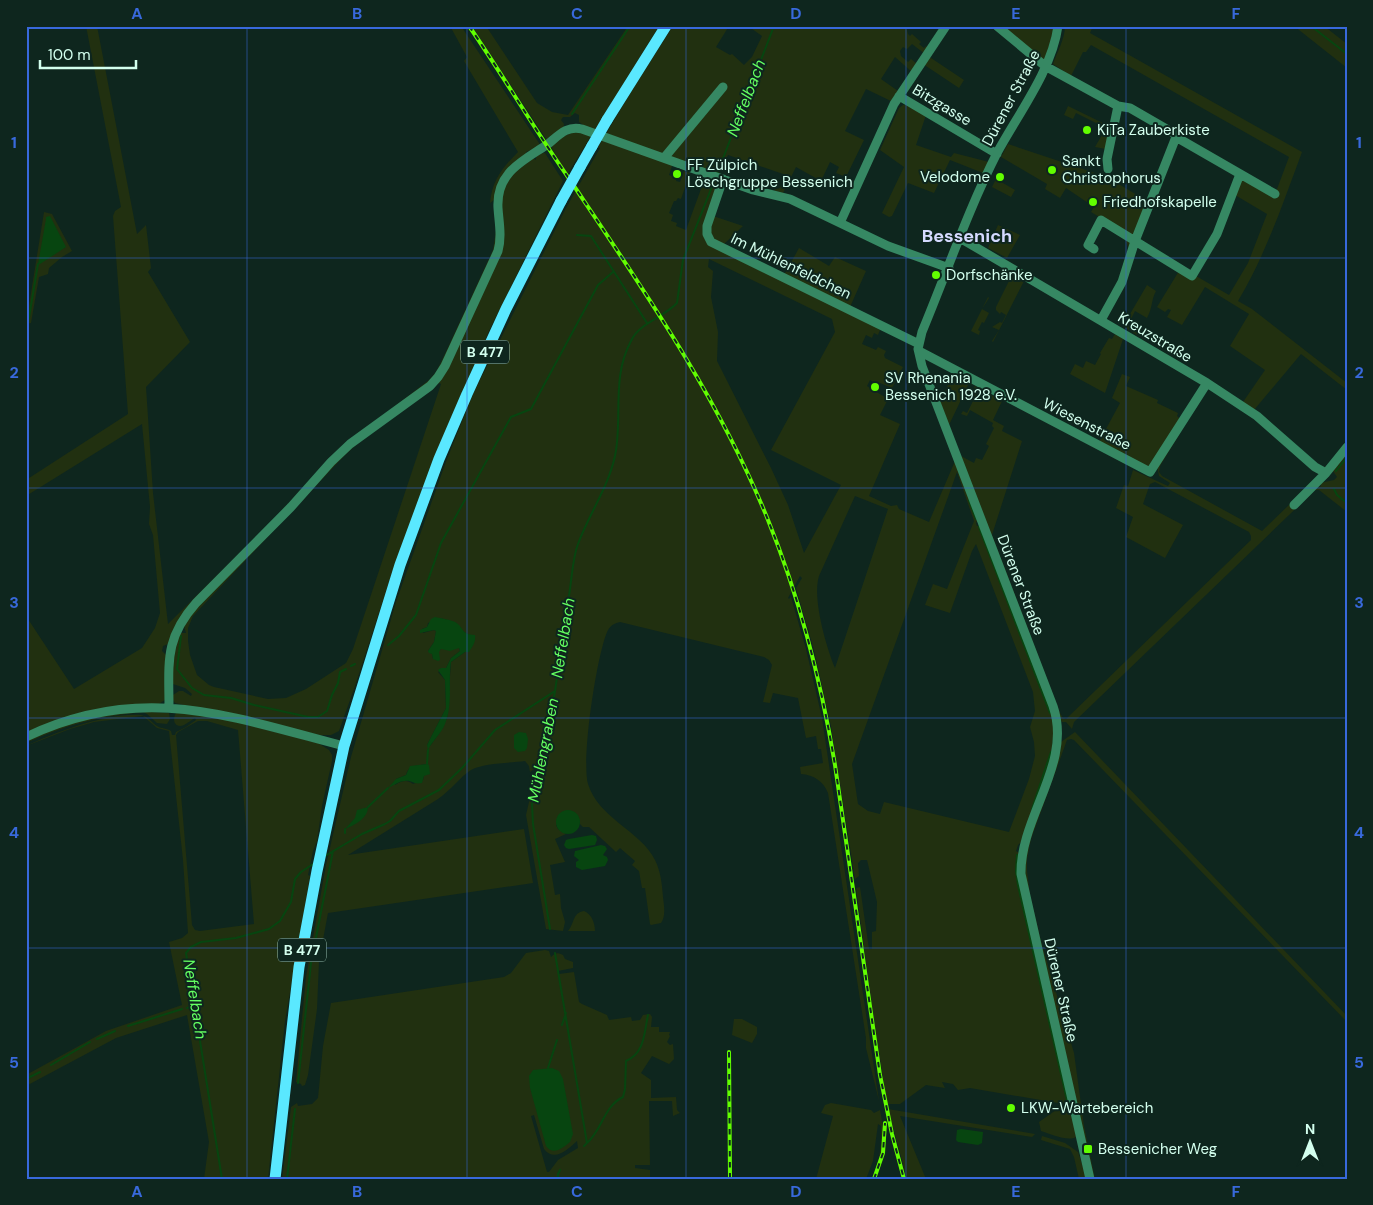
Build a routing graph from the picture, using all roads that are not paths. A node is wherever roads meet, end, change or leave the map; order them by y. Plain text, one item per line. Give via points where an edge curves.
1 (666, 26) edge
2 (946, 26) edge
3 (997, 26) edge
4 (1058, 26) edge
5 (1045, 66) junction
6 (723, 87) dead end
7 (899, 96) junction
8 (1118, 106) junction
9 (1176, 137) junction
10 (997, 154) junction
11 (664, 158) junction
12 (1108, 169) dead end
13 (1240, 174) junction
14 (718, 178) junction
15 (1275, 194) dead end
16 (840, 223) junction
17 (960, 238) junction
18 (1135, 241) junction
19 (1094, 249) dead end
20 (948, 268) junction
21 (1101, 320) junction
22 (918, 348) junction
23 (1207, 384) junction
24 (1347, 447) edge
25 (1326, 473) junction
26 (1294, 505) dead end
27 (169, 708) junction
28 (26, 737) edge
29 (344, 746) junction
30 (275, 1179) edge
31 (1090, 1179) edge

1 - 29 main road, B 477, bridge via 561,201 494,334 440,459 400,565
2 - 7 street
3 - 5 street
4 - 5 street, Dürener Straße
5 - 8 street
5 - 10 street, Dürener Straße
6 - 11 street
7 - 10 street, Bitzgasse
7 - 16 street
8 - 9 street via 1130,108
8 - 12 street via 1107,159
9 - 13 street
9 - 18 street
10 - 17 street, Dürener Straße
11 - 14 street
11 - 27 street via 572,128 518,163 500,191 498,251 438,377 344,450 186,615 174,635 170,650
13 - 15 street
13 - 18 street via 1217,234 1192,276
14 - 16 street via 790,199
14 - 22 street, Im Mühlenfeldchen via 707,226 711,242
16 - 20 street via 897,250
17 - 20 street, Dürener Straße
17 - 21 street, Kreuzstraße
18 - 19 street via 1101,220 1088,245
18 - 21 street via 1122,282
20 - 22 street, Dürener Straße
21 - 23 street, Kreuzstraße
22 - 23 street, Wiesenstraße via 1150,472
22 - 31 street, Dürener Straße via 922,366 1058,724 1056,751 1026,837 1021,874
23 - 25 street, Kreuzstraße via 1257,416
24 - 25 street
25 - 26 street
27 - 28 street via 102,712 62,722
27 - 29 street via 216,714
29 - 30 main road, B 477 via 317,870 295,1000

